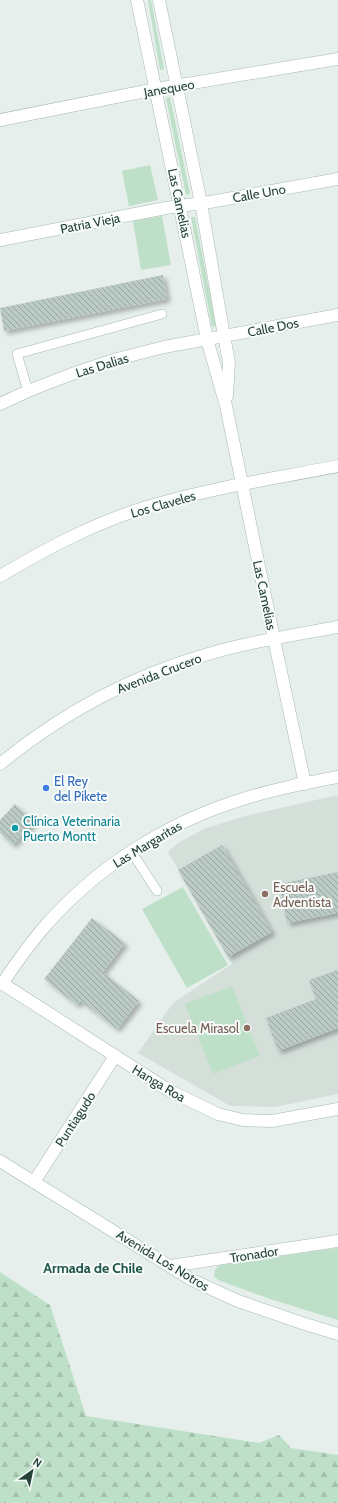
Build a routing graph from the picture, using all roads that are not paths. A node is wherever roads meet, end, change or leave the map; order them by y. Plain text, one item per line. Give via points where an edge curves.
1 (137, 0) edge
2 (159, 0) edge
3 (338, 59) edge
4 (176, 86) junction
5 (156, 89) junction
6 (0, 120) edge
7 (338, 179) edge
8 (201, 203) junction
9 (180, 206) junction
10 (0, 240) edge
11 (162, 314) dead end
12 (338, 315) edge
13 (224, 336) junction
14 (207, 339) junction
15 (28, 391) junction
16 (0, 404) edge
17 (226, 406) junction
18 (338, 466) edge
19 (243, 485) junction
20 (0, 576) edge
21 (338, 627) edge
22 (274, 639) junction
23 (0, 764) edge
24 (338, 776) edge
25 (304, 784) junction
26 (131, 851) junction
27 (157, 891) dead end
28 (1, 983) edge
29 (115, 1056) junction
30 (338, 1109) edge
31 (0, 1161) edge
32 (34, 1182) junction
33 (338, 1241) edge
34 (170, 1266) junction
35 (338, 1334) edge

1 - 5 street, Las Camelias
2 - 4 street, Las Camelias
3 - 4 street, Janequeo
4 - 5 street, Janequeo
4 - 8 street, Las Camelias
5 - 6 street, Janequeo
5 - 9 street, Las Camelias
7 - 8 street, Calle Uno
8 - 9 street, Calle Uno
8 - 13 street, Las Camelias
9 - 10 street, Patria Vieja
9 - 14 street, Las Camelias
11 - 15 lane via 17,354
12 - 13 street, Calle Dos
13 - 14 street, Calle Dos
13 - 17 street, Las Camelias via 229,362
14 - 15 street, Las Dalias via 117,359
14 - 17 street, Las Camelias
15 - 16 street, Las Dalias
17 - 19 street, Las Camelias
18 - 19 street, Los Claveles
19 - 20 street, Los Claveles via 156,504 113,520 30,558
19 - 22 street, Las Camelias
21 - 22 street, Avenida Crucero
22 - 23 street, Avenida Crucero via 206,655 140,678 77,709
22 - 25 street, Las Camelias
24 - 25 street, Las Margaritas
25 - 26 street, Las Margaritas via 214,808 165,831
26 - 27 lane
26 - 28 street, Las Margaritas via 83,888 61,909
28 - 29 street, Hanga Roa
29 - 30 street, Hanga Roa via 170,1091 218,1114 243,1120 272,1121
29 - 32 street, Puntiagudo
31 - 32 street, Avenida Los Notros
32 - 34 street, Avenida Los Notros
33 - 34 street, Tronador
34 - 35 street, Avenida Los Notros via 192,1280 238,1301

